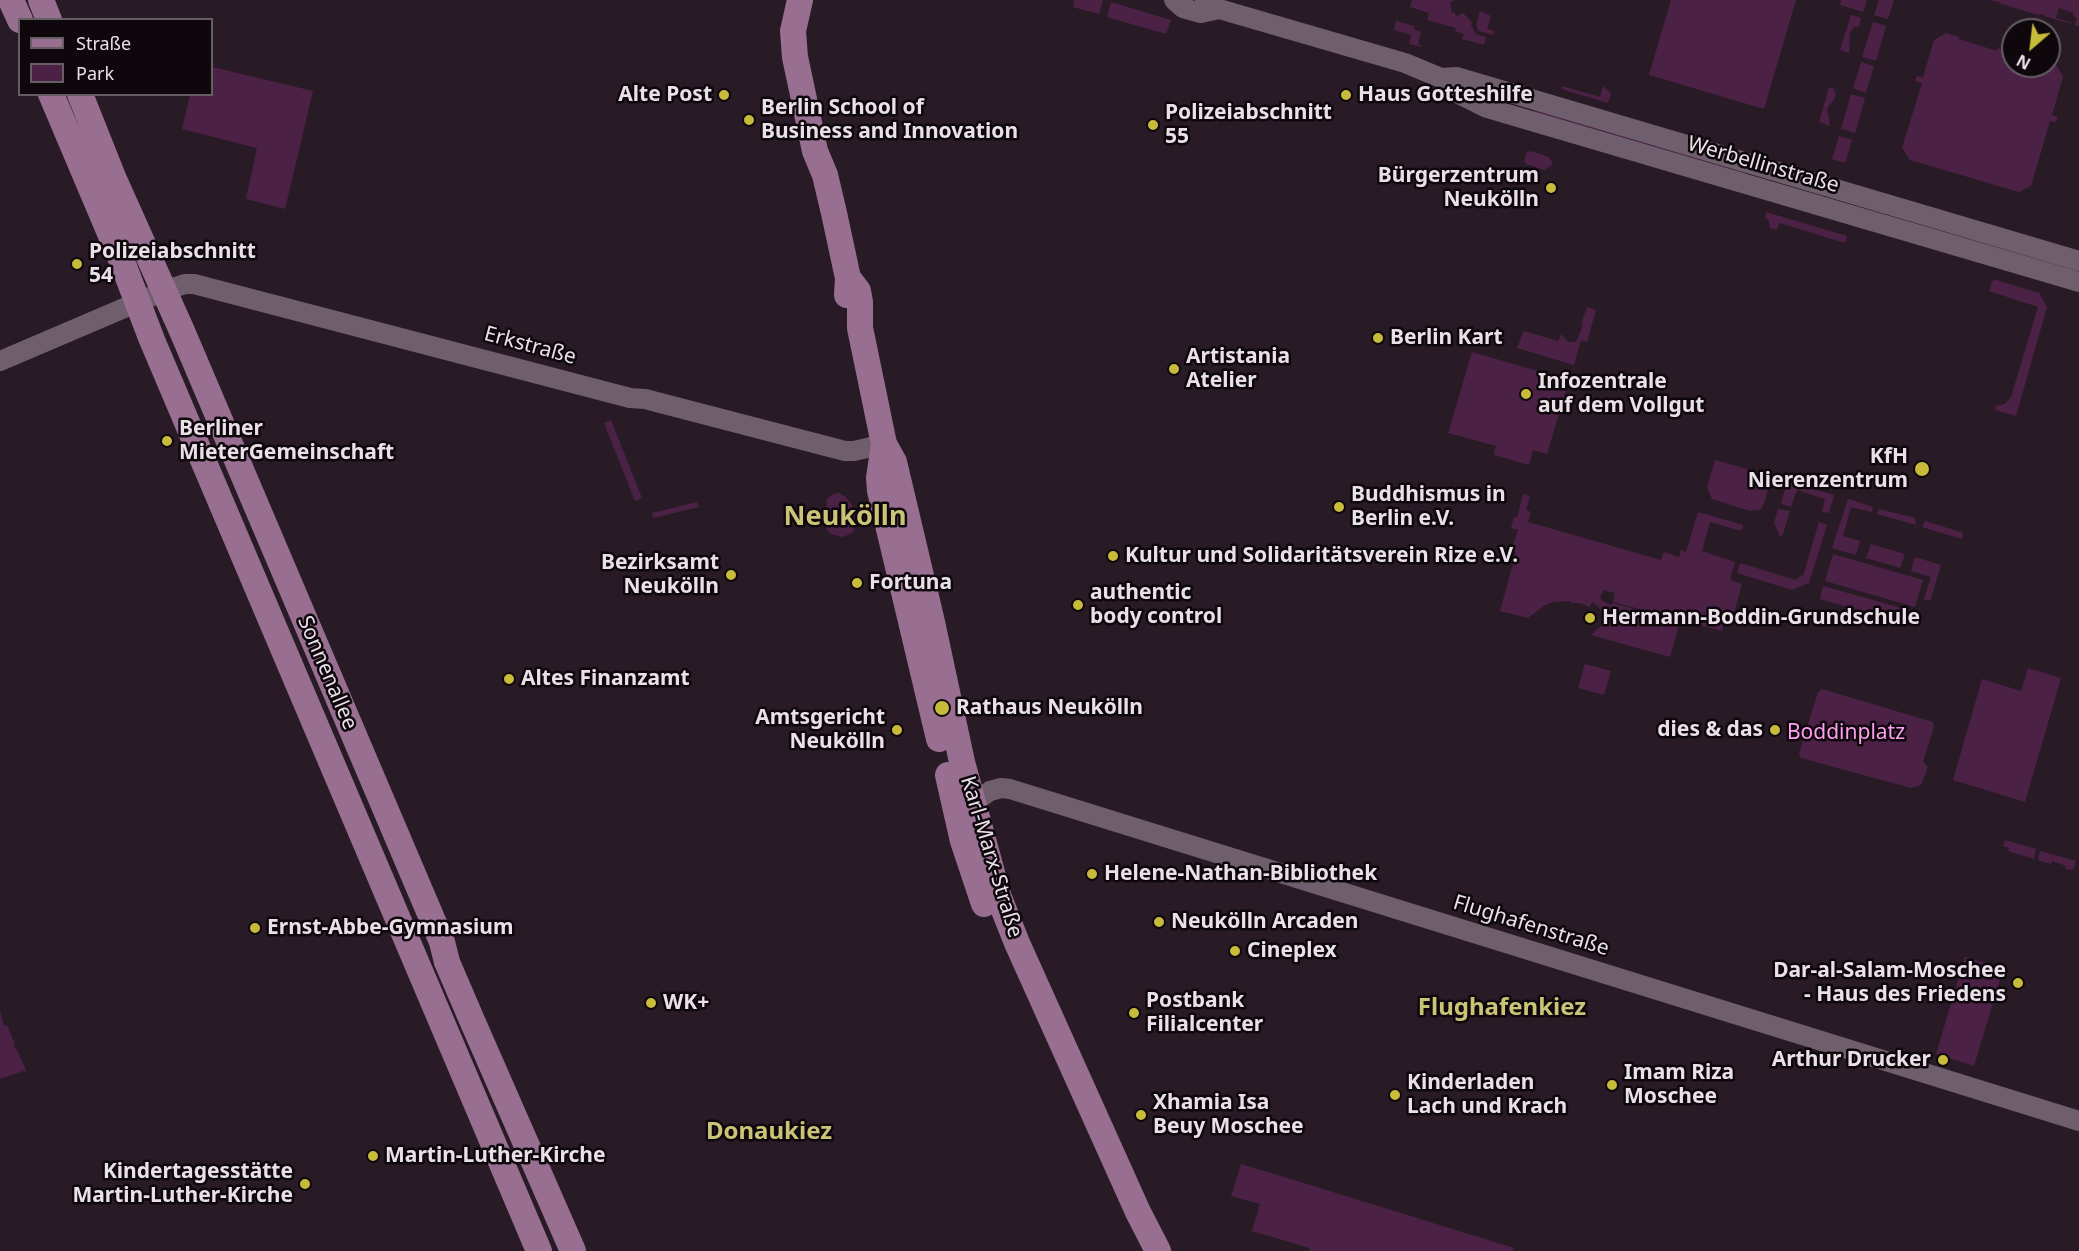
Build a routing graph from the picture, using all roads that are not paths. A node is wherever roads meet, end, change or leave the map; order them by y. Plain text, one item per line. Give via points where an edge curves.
1 (11, 0) edge
2 (41, 0) edge
3 (801, 0) edge
4 (1174, 0) edge
5 (1212, 4) edge
6 (19, 18) edge
7 (48, 18) edge
8 (1441, 78) junction
9 (1514, 95) junction
10 (52, 96) edge
11 (81, 96) edge
12 (1508, 114) junction
13 (1763, 168) junction
14 (1757, 189) junction
15 (1870, 200) junction
16 (1864, 220) junction
17 (2079, 261) edge
18 (2078, 279) edge
19 (164, 291) junction
20 (138, 303) junction
21 (0, 361) edge
22 (884, 444) junction
23 (949, 783) junction
24 (972, 804) junction
25 (963, 841) junction
26 (2079, 1120) edge
27 (1135, 1219) junction
28 (539, 1251) edge
29 (573, 1251) edge
30 (1141, 1251) edge
31 (1158, 1251) edge

1 - 6 main road
2 - 7 main road
3 - 22 main road, Karl-Marx-Straße via 793,44 815,151 825,175 848,278 849,304 860,327
4 - 5 street, Werbellinstraße via 1183,8 1201,13
5 - 8 street, Werbellinstraße via 1405,63
8 - 9 street, Werbellinstraße via 1457,77
8 - 12 street, Werbellinstraße via 1451,90 1478,105
9 - 12 street
9 - 13 street, Werbellinstraße
10 - 20 main road, Sonnenallee
11 - 19 main road, Sonnenallee
12 - 14 street, Werbellinstraße
13 - 14 street
13 - 15 street, Werbellinstraße
14 - 16 street, Werbellinstraße
15 - 16 street
15 - 17 street, Werbellinstraße
16 - 18 street, Werbellinstraße
19 - 20 street, Erkstraße
19 - 22 street, Erkstraße via 194,284 845,451
19 - 29 main road, Sonnenallee
20 - 21 street, Erkstraße
20 - 28 main road, Sonnenallee
22 - 23 main road, Karl-Marx-Straße via 880,490
22 - 24 main road, Karl-Marx-Straße via 894,462
23 - 24 main road
23 - 25 main road, Karl-Marx-Straße
24 - 25 main road
24 - 26 street, Flughafenstraße via 990,791 1010,789
24 - 27 main road, Karl-Marx-Straße via 1007,921
25 - 27 main road, Karl-Marx-Straße via 990,917
27 - 30 main road, Karl-Marx-Straße
27 - 31 main road, Karl-Marx-Straße

